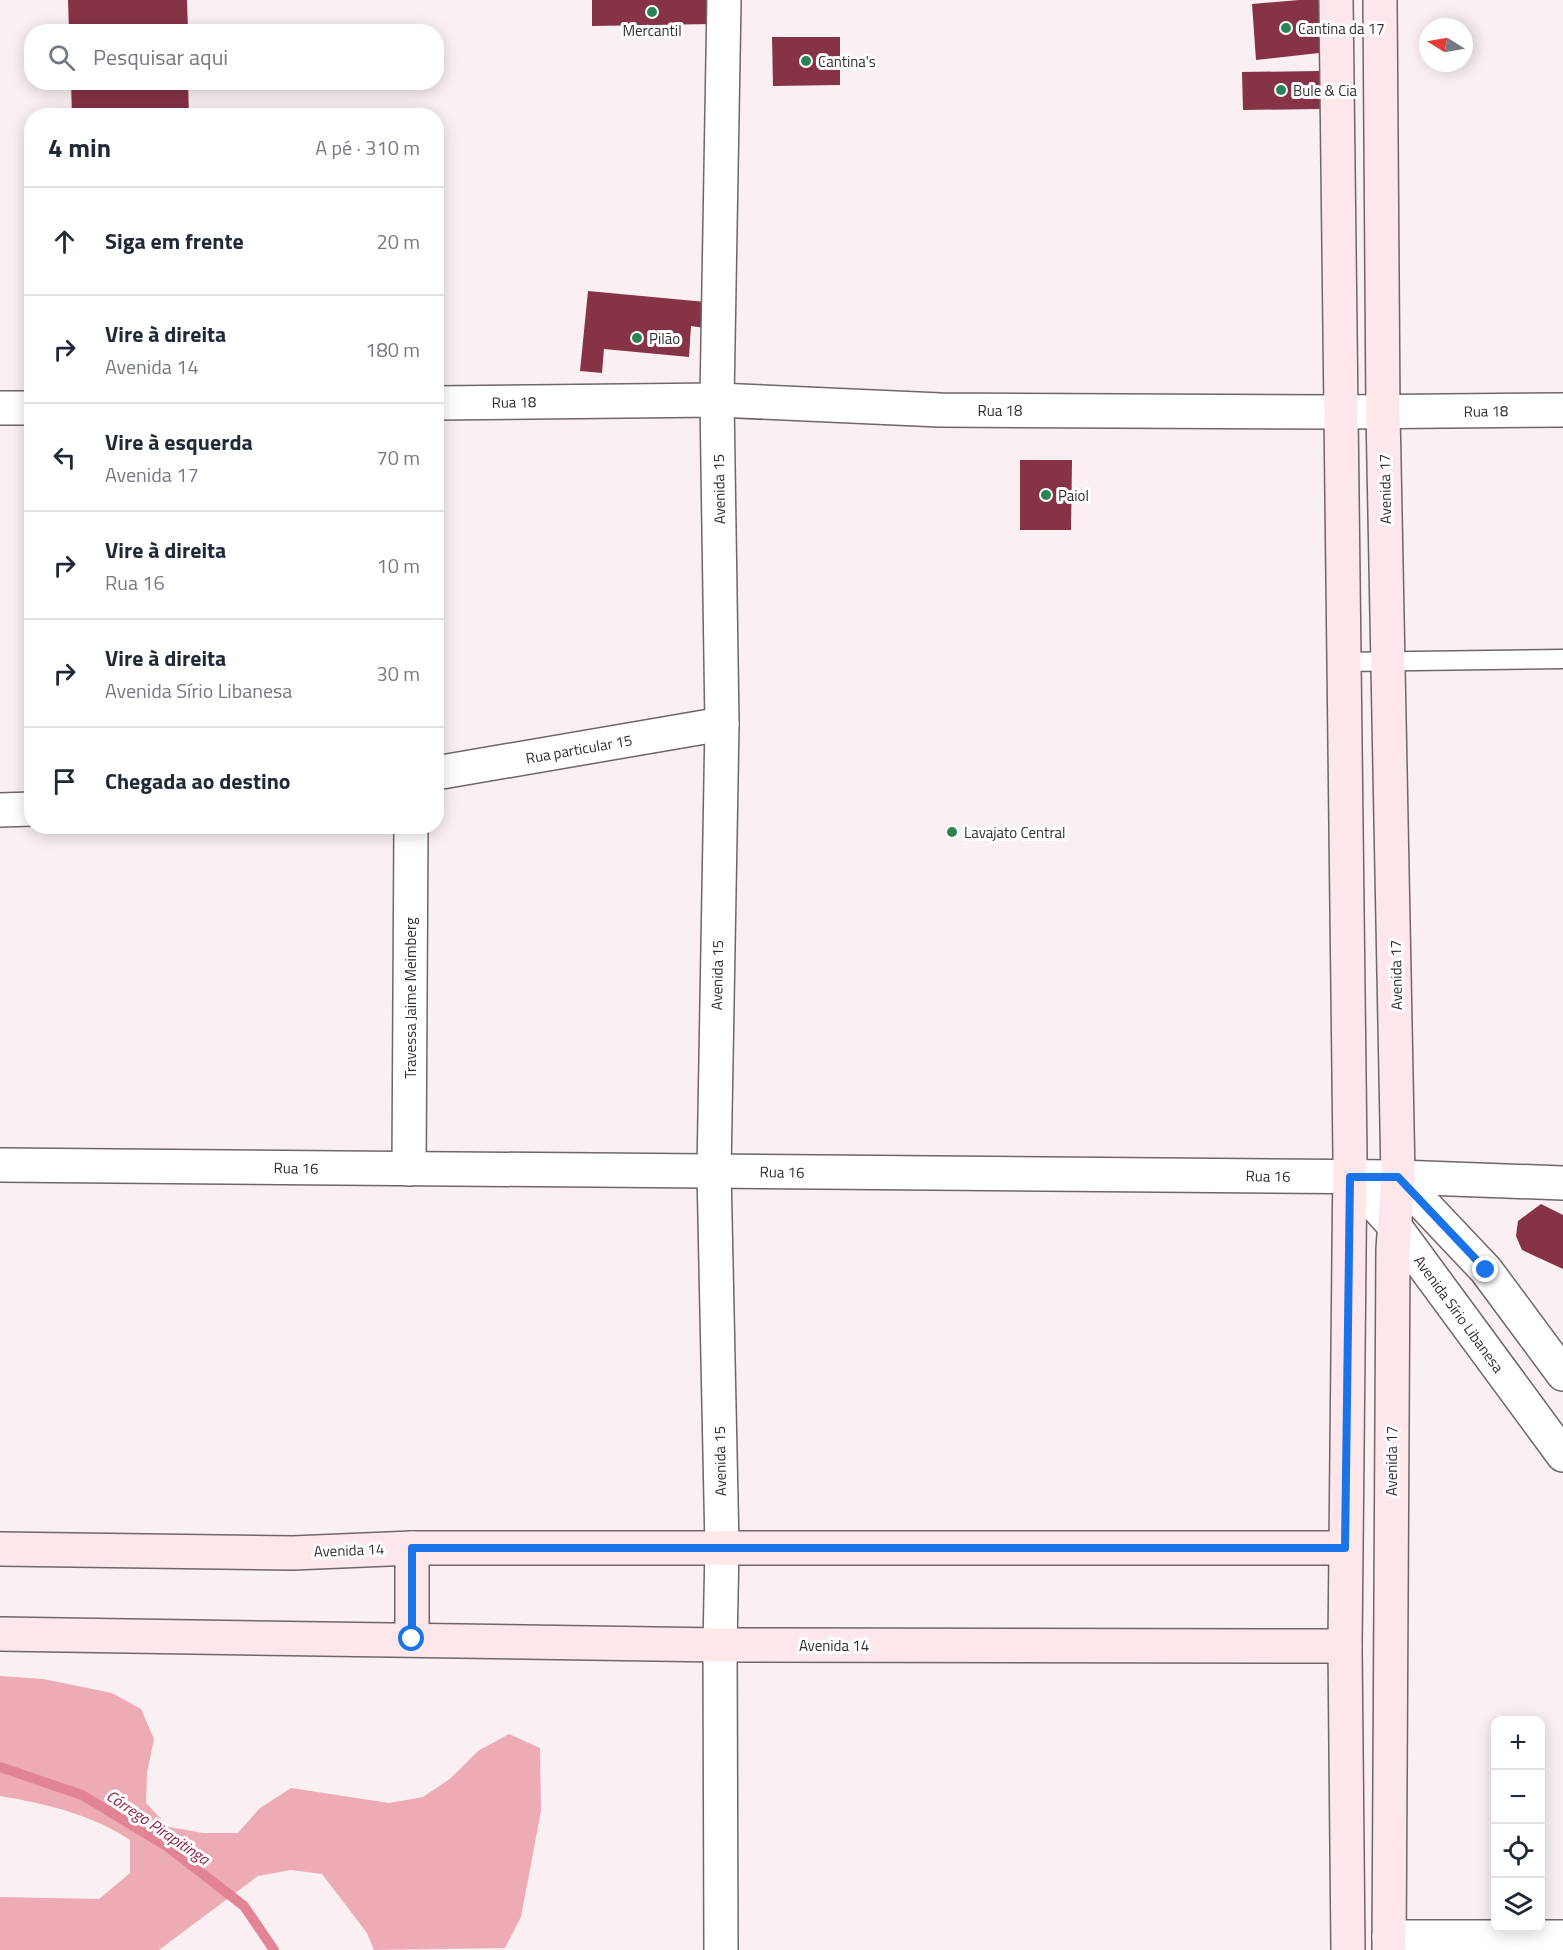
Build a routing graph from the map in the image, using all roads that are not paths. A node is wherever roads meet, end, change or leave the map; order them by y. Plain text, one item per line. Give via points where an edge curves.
1 (724, 0) edge
2 (1336, 0) edge
3 (1380, 0) edge
4 (1339, 318) junction
5 (1382, 319) junction
6 (717, 400) junction
7 (444, 403) edge
8 (0, 408) edge
9 (24, 408) edge
10 (1563, 410) edge
11 (1340, 412) junction
12 (1383, 412) junction
13 (1563, 659) edge
14 (1389, 661) junction
15 (1342, 662) junction
16 (722, 724) junction
17 (444, 772) edge
18 (24, 809) edge
19 (0, 810) edge
20 (411, 834) edge
21 (0, 1165) edge
22 (409, 1169) junction
23 (714, 1171) junction
24 (1350, 1177) junction
25 (1398, 1177) junction
26 (1563, 1183) edge
27 (1394, 1224) junction
28 (1563, 1374) edge
29 (1563, 1455) edge
30 (722, 1547) junction
31 (412, 1548) junction
32 (1345, 1548) junction
33 (0, 1549) edge
34 (0, 1634) edge
35 (412, 1639) junction
36 (720, 1645) junction
37 (1345, 1646) junction
38 (1563, 1937) edge
39 (1389, 1944) edge
40 (721, 1950) edge
41 (1348, 1950) edge

1 - 6 street, Avenida 15
2 - 4 main road
3 - 5 main road, Avenida 17
4 - 5 main road
4 - 11 main road
5 - 12 main road, Avenida 17
6 - 7 street, Rua 18
6 - 11 street, Rua 18 via 940,410
6 - 16 street, Avenida 15
8 - 9 street
10 - 12 street, Rua 18
11 - 12 street, Rua 18
11 - 15 main road
12 - 14 main road, Avenida 17
13 - 14 lane
14 - 15 lane
14 - 25 main road, Avenida 17
15 - 24 main road
16 - 17 street, Rua particular 15
16 - 23 street, Avenida 15
18 - 19 street
20 - 22 street, Travessa Jaime Meimberg
21 - 22 street, Rua 16
22 - 23 street, Rua 16
23 - 24 street, Rua 16
23 - 30 street, Avenida 15
24 - 25 street, Rua 16
24 - 27 street, Avenida Sírio Libanesa
24 - 32 main road
25 - 26 street, Rua 16
25 - 27 main road, Avenida 17
25 - 28 street via 1486,1270
27 - 29 street, Avenida Sírio Libanesa
27 - 39 main road, Avenida 17
30 - 31 main road, Avenida 14
30 - 32 main road, Avenida 14
30 - 36 street, Avenida 15
31 - 33 main road, Avenida 14 via 293,1553
31 - 35 main road
32 - 37 main road
34 - 35 main road, Avenida 14
35 - 36 main road, Avenida 14
36 - 37 main road, Avenida 14
36 - 40 street, Avenida 15
37 - 41 main road
38 - 39 street

